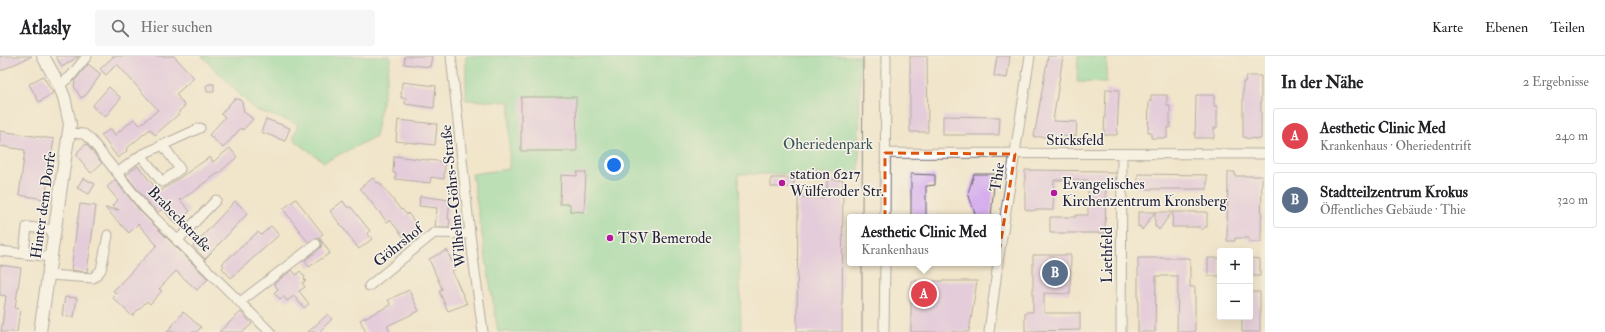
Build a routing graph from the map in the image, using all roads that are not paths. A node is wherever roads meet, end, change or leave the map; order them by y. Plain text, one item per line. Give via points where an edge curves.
1 (42, 56) edge
2 (87, 56) edge
3 (451, 56) edge
4 (886, 56) edge
5 (1030, 56) edge
6 (59, 85) junction
7 (200, 128) dead end
8 (69, 133) junction
9 (162, 144) junction
10 (885, 153) junction
11 (1015, 154) junction
12 (1122, 154) junction
13 (1265, 154) edge
14 (141, 155) junction
15 (117, 173) junction
16 (216, 200) dead end
17 (885, 214) edge
18 (55, 230) junction
19 (470, 234) junction
20 (108, 235) dead end
21 (1001, 240) edge
22 (178, 241) junction
23 (316, 244) dead end
24 (0, 251) edge
25 (24, 254) junction
26 (51, 257) junction
27 (885, 266) edge
28 (997, 266) edge
29 (48, 275) junction
30 (369, 286) dead end
31 (240, 302) junction
32 (40, 332) edge
33 (270, 332) edge
34 (483, 332) edge
35 (884, 332) edge
36 (989, 332) edge
37 (1121, 332) edge

1 - 6 main road
2 - 6 street via 70,77
3 - 19 street, Wilhelm-Göhrs-Straße
4 - 10 street
5 - 11 street, Thie
6 - 8 main road, Hinter dem Dorfe via 70,124
7 - 9 street
8 - 15 street, Brabeckstraße via 84,134
8 - 18 main road, Hinter dem Dorfe
9 - 14 street
9 - 14 street via 180,169 162,182
10 - 11 street, Sticksfeld
10 - 17 street
11 - 12 street, Sticksfeld
11 - 21 street, Thie
12 - 13 street, Sticksfeld
12 - 37 street, Liethfeld
14 - 15 street
15 - 22 street, Brabeckstraße via 144,207
16 - 22 street
18 - 25 street via 27,227
18 - 26 main road, Hinter dem Dorfe
19 - 30 street, Göhrshof via 434,233
19 - 34 street, Wilhelm-Göhrs-Straße
20 - 29 street via 100,270 93,278
22 - 31 street, Brabeckstraße
23 - 31 street
24 - 25 street
25 - 26 street
26 - 29 main road, Hinter dem Dorfe
27 - 35 street
28 - 36 street, Thie
29 - 32 main road, Hinter dem Dorfe
31 - 33 street, Brabeckstraße

